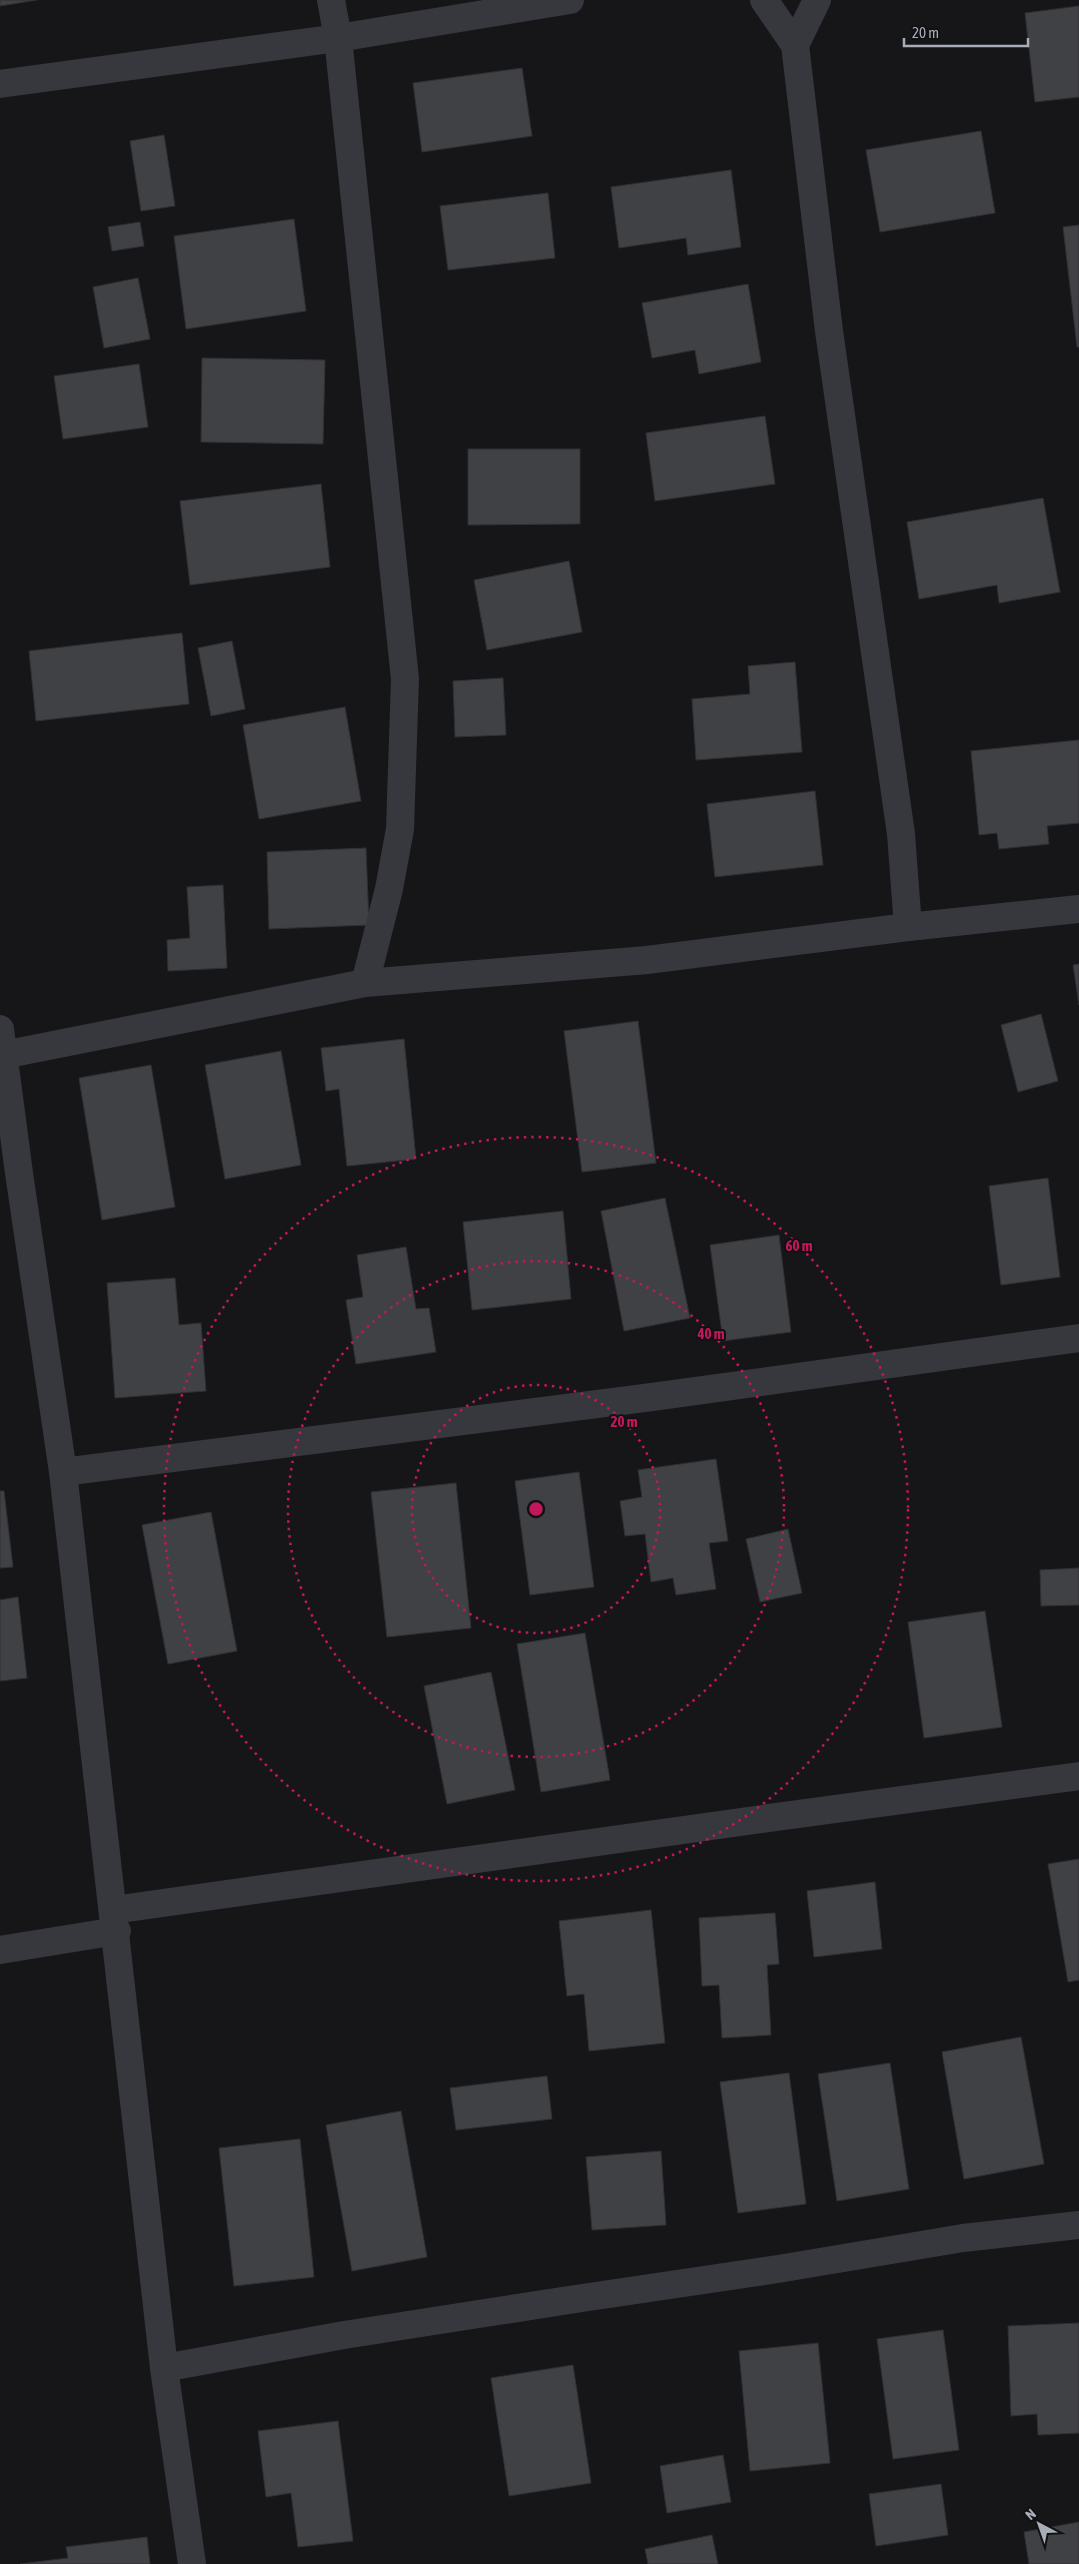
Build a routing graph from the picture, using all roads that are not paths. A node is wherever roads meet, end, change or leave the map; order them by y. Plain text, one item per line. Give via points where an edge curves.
1 (331, 0) edge
2 (570, 0) edge
3 (764, 0) edge
4 (817, 0) edge
5 (338, 38) junction
6 (795, 45) junction
7 (0, 84) edge
8 (1079, 909) edge
9 (908, 927) junction
10 (366, 983) junction
11 (2, 1042) edge
12 (9, 1174) edge
13 (1079, 1338) edge
14 (63, 1472) junction
15 (1079, 1776) edge
16 (115, 1921) junction
17 (0, 1950) edge
18 (1079, 2225) edge
19 (164, 2368) junction
20 (192, 2564) edge

1 - 5 street
2 - 5 street
3 - 6 street
4 - 6 street
5 - 7 street
5 - 10 street via 405,679 400,829
6 - 9 street via 829,331 901,834
8 - 9 street
9 - 10 street via 647,960
10 - 11 street
11 - 12 street
12 - 14 street
13 - 14 street via 652,1397
14 - 16 street
15 - 16 street
16 - 17 street
16 - 19 street
18 - 19 street via 963,2238 344,2335
19 - 20 street

